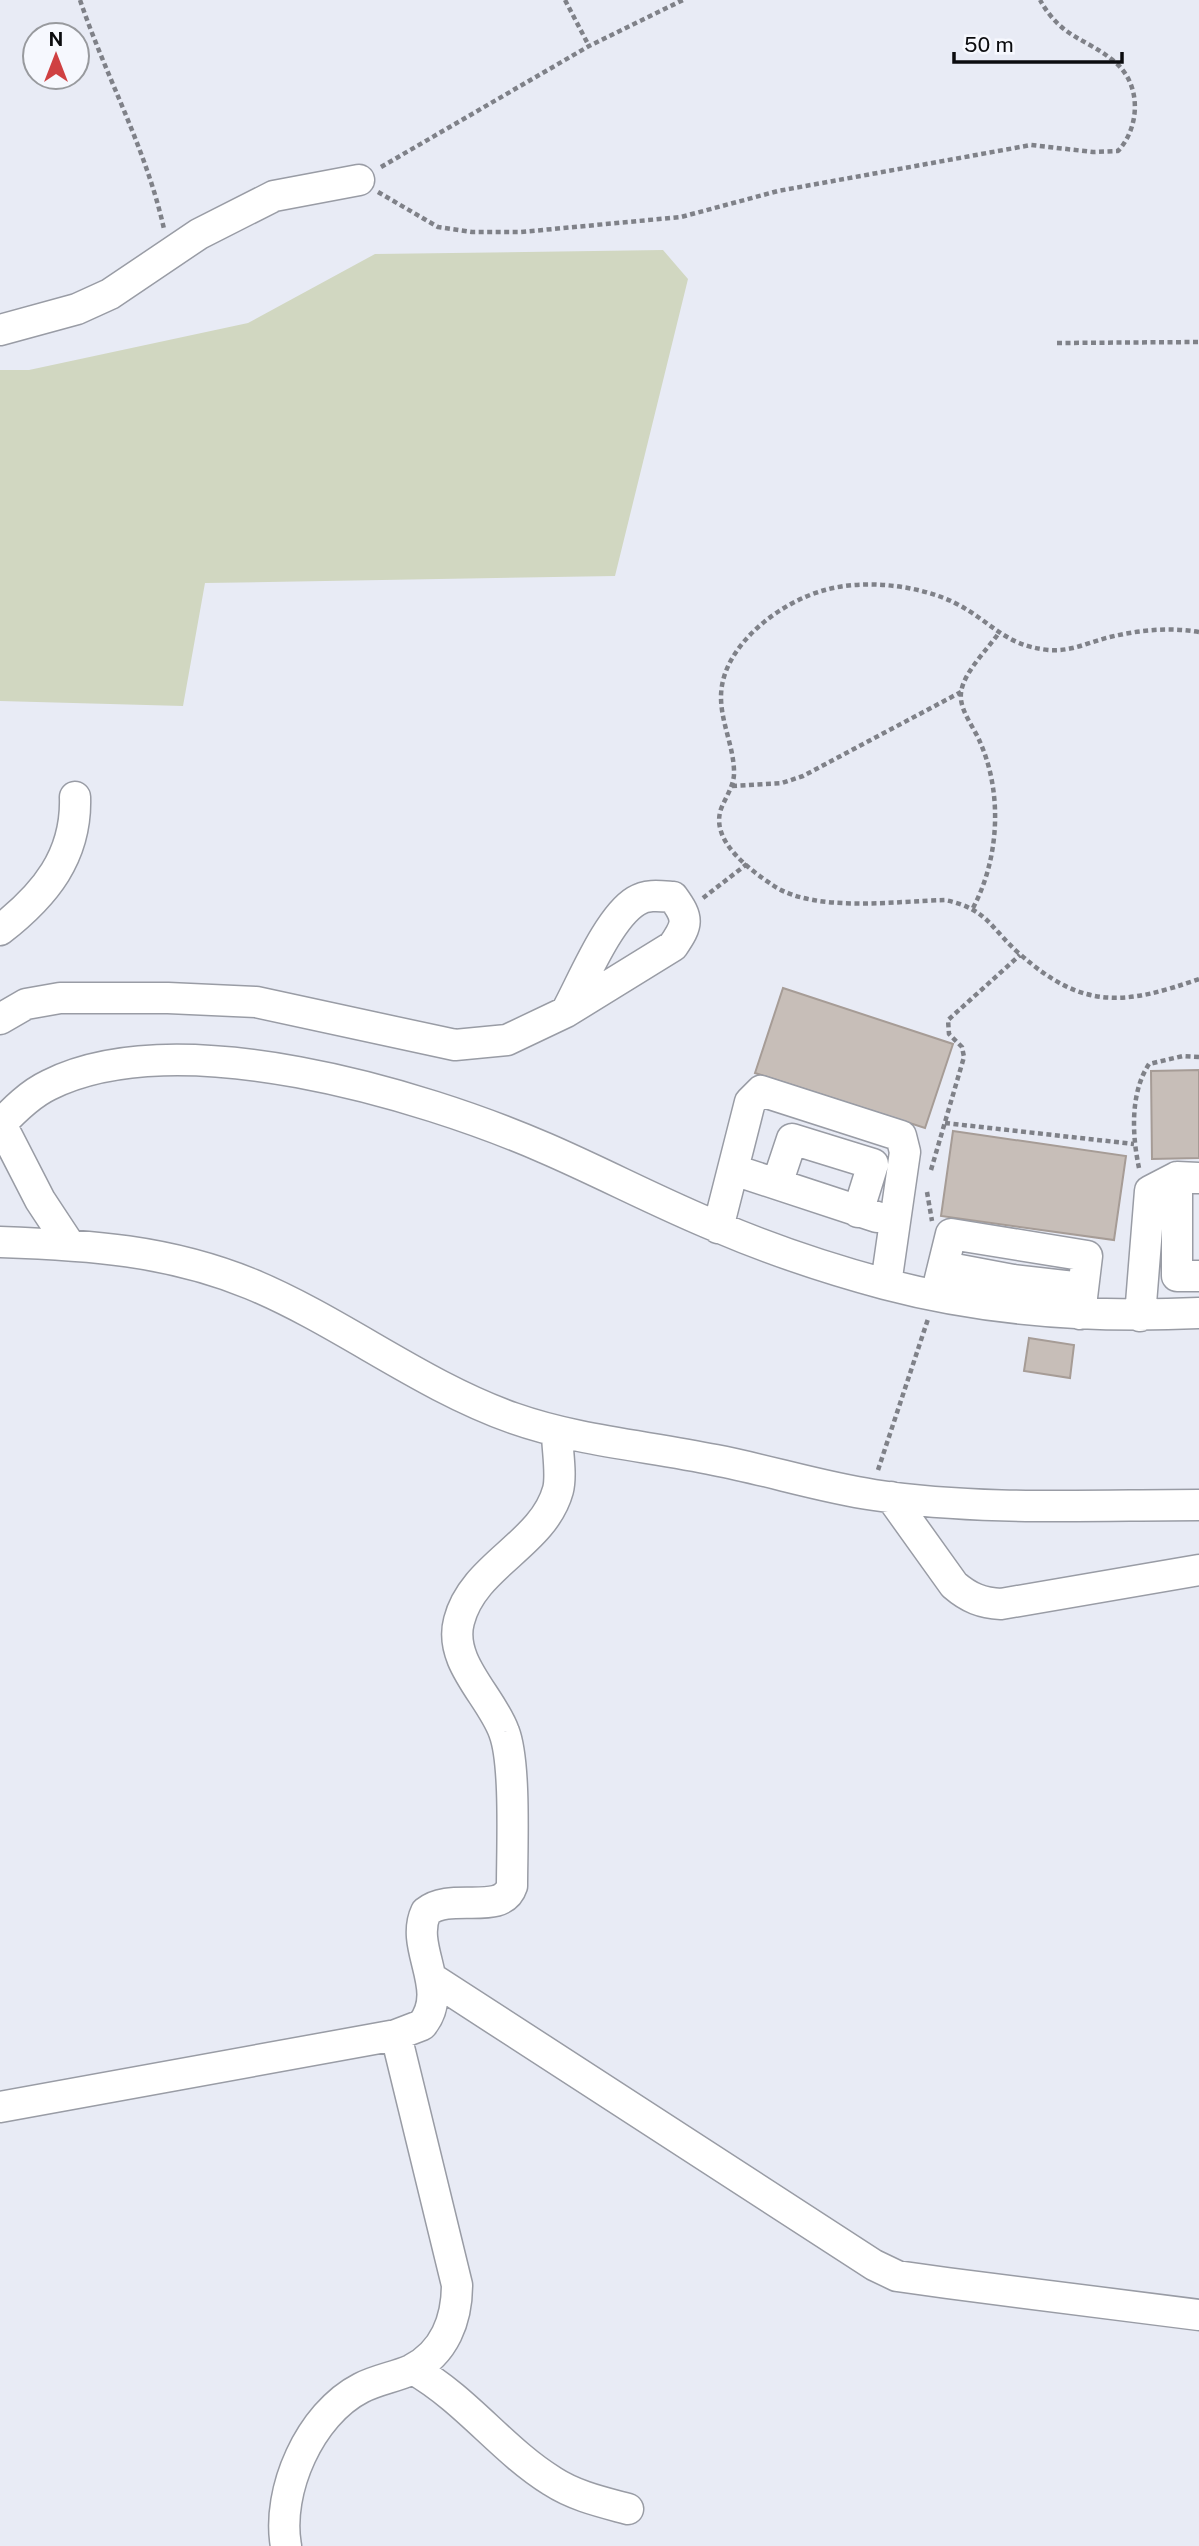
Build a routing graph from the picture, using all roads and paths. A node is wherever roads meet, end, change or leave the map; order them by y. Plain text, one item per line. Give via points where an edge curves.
1 (80, 0) edge
2 (565, 0) edge
3 (683, 0) edge
4 (1040, 0) edge
5 (589, 46) junction
6 (359, 180) junction
7 (169, 255) junction
8 (0, 330) edge
9 (1199, 342) edge
10 (1057, 343) dead end
11 (1199, 632) edge
12 (998, 634) junction
13 (961, 692) junction
14 (732, 786) junction
15 (75, 797) dead end
16 (747, 864) junction
17 (974, 905) junction
18 (685, 913) junction
19 (0, 930) edge
20 (1020, 955) junction
21 (1199, 979) edge
22 (566, 1012) junction
23 (0, 1019) edge
24 (1199, 1057) edge
25 (945, 1122) junction
26 (0, 1123) edge
27 (1134, 1144) junction
28 (734, 1170) junction
29 (930, 1173) dead end
30 (1188, 1177) edge
31 (777, 1184) junction
32 (926, 1186) dead end
33 (1150, 1191) junction
34 (858, 1212) junction
35 (898, 1223) junction
36 (1188, 1224) edge
37 (718, 1228) junction
38 (951, 1234) junction
39 (0, 1242) edge
40 (69, 1244) junction
41 (1199, 1276) edge
42 (940, 1281) junction
43 (886, 1284) junction
44 (1081, 1301) junction
45 (1199, 1313) edge
46 (1140, 1316) junction
47 (557, 1432) junction
48 (881, 1496) junction
49 (1199, 1505) edge
50 (1199, 1570) edge
51 (433, 1979) junction
52 (396, 2035) junction
53 (0, 2107) edge
54 (1199, 2315) edge
55 (413, 2369) junction
56 (628, 2509) dead end
57 (286, 2546) edge

1 - 7 path via 151,175
2 - 5 path
3 - 5 path
4 - 6 path via 1060,28 1115,63 1131,85 1135,121 1129,139 1118,151 1031,145 778,191 681,217 521,232 438,227
5 - 6 path
6 - 7 street via 274,196 233,214
7 - 8 street via 110,294 77,309
9 - 10 path
11 - 12 path via 1144,630 1063,650 1021,644
12 - 13 path
12 - 14 path via 955,603 885,586 852,585 801,600 756,629 727,668 721,698 735,773
13 - 14 path via 803,776 782,783
13 - 17 path via 962,706 982,745 995,829 991,868
14 - 16 path via 718,817 718,829
15 - 19 street via 73,832 61,866 40,894
16 - 17 path via 775,887 806,900 945,900
16 - 18 path
17 - 20 path
18 - 22 street via 685,929 673,946
18 - 22 street via 673,897 655,895 635,901 615,922
20 - 21 path via 1071,990 1112,999 1154,995
20 - 25 path via 948,1020 949,1034 962,1047 964,1058
22 - 23 street via 507,1040 455,1045 256,1003 60,998 26,1004
24 - 27 path via 1149,1064 1138,1082
25 - 27 path
25 - 29 path
26 - 37 street via 46,1086 100,1068 141,1062 201,1062 305,1074 375,1089 531,1142
26 - 40 street
27 - 33 path via 1141,1177
28 - 31 street
28 - 35 street via 750,1102 761,1091 901,1136 905,1152
28 - 37 street
30 - 33 street
30 - 36 street
31 - 34 street
31 - 34 street via 792,1139 873,1164
32 - 38 path via 930,1220
33 - 46 street
34 - 35 street
35 - 43 street
36 - 41 street via 1177,1276
37 - 43 street
38 - 42 street
38 - 44 street via 1087,1256
39 - 40 street
40 - 47 street via 150,1253 254,1285 466,1398
42 - 43 street
42 - 44 street via 1006,1307
42 - 48 path
44 - 46 street
45 - 46 street
47 - 48 street via 714,1459
47 - 51 street via 558,1490 544,1517 471,1592 458,1622 460,1656 508,1743 512,1886 507,1897 496,1902 443,1902 426,1912 420,1931
48 - 49 street via 991,1504
48 - 50 street via 954,1585 988,1603
51 - 52 street via 428,2017 413,2031
51 - 54 street via 897,2276
52 - 53 street
52 - 55 street via 457,2284 452,2325 443,2343
55 - 56 street via 463,2404 551,2481 575,2494
55 - 57 street via 360,2388 318,2426 289,2493

